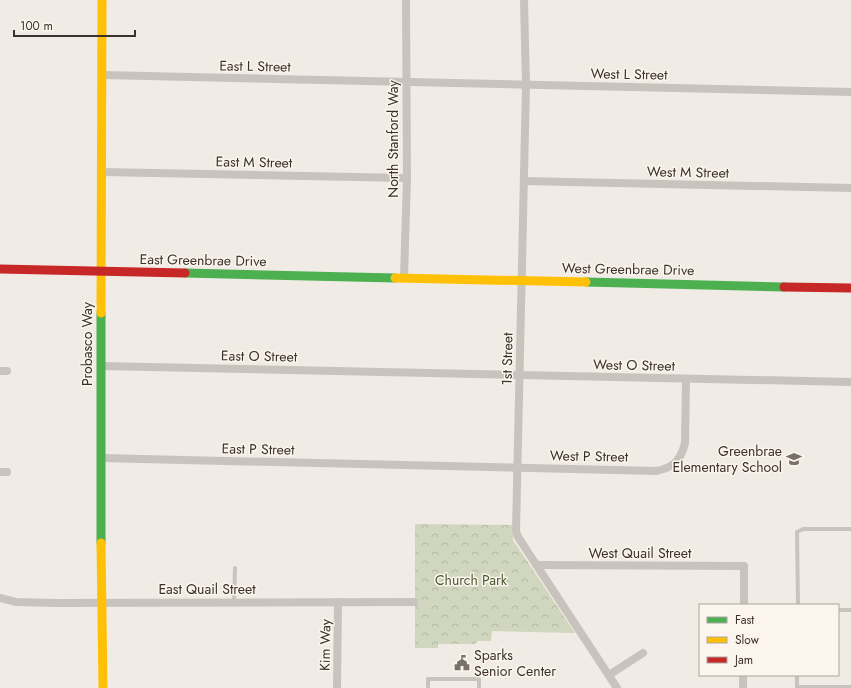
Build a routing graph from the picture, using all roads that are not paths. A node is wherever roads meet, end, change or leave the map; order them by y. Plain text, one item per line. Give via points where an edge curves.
1 (102, 0) edge
2 (406, 0) edge
3 (524, 0) edge
4 (102, 76) junction
5 (407, 82) junction
6 (526, 85) junction
7 (851, 92) edge
8 (102, 172) junction
9 (407, 178) junction
10 (524, 181) junction
11 (851, 188) edge
12 (0, 269) edge
13 (102, 272) junction
14 (404, 278) junction
15 (522, 281) junction
16 (851, 288) edge
17 (101, 366) junction
18 (416, 373) joint
19 (520, 375) junction
20 (686, 379) junction
21 (851, 382) edge
22 (101, 458) junction
23 (414, 465) joint
24 (518, 467) junction
25 (851, 529) edge
26 (537, 566) junction
27 (235, 568) dead end
28 (0, 598) edge
29 (101, 602) junction
30 (234, 602) junction
31 (338, 602) junction
32 (414, 602) dead end
33 (744, 604) edge
34 (798, 604) edge
35 (839, 610) edge
36 (851, 610) edge
37 (643, 653) dead end
38 (609, 675) junction
39 (743, 676) edge
40 (797, 676) edge
41 (851, 687) edge
42 (103, 688) edge
43 (337, 688) edge
44 (428, 688) edge
45 (479, 688) edge
46 (617, 688) edge
47 (743, 688) edge

1 - 4 street, Probasco Way
2 - 5 street, North Stanford Way
3 - 6 street, 1st Street
4 - 5 street, East L Street
4 - 8 street, Probasco Way
5 - 6 street, West L Street
5 - 9 street, North Stanford Way
6 - 7 street, West L Street
6 - 10 street, 1st Street
8 - 9 street, East M Street
8 - 13 street, Probasco Way
9 - 14 street, North Stanford Way
10 - 11 street, West M Street
10 - 15 street, 1st Street
12 - 13 street, East Greenbrae Drive
13 - 14 street, East Greenbrae Drive
13 - 17 street, Probasco Way
14 - 15 street, West Greenbrae Drive
15 - 16 street, West Greenbrae Drive
15 - 19 street, 1st Street
17 - 18 street, East O Street
17 - 22 street, Probasco Way
18 - 19 street, West O Street
19 - 20 street, West O Street
19 - 24 street, 1st Street
20 - 21 street, West O Street
20 - 24 street, West P Street via 685,443 679,458 667,469
22 - 23 street, East P Street
22 - 29 street, Probasco Way
23 - 24 street, West P Street
24 - 26 street, 1st Street via 516,531
25 - 34 lane via 803,529 797,532
26 - 33 street, West Quail Street via 744,566
26 - 38 street, 1st Street
27 - 30 lane
28 - 29 street, East Quail Street via 25,602
29 - 30 street, East Quail Street
29 - 42 street, Probasco Way
30 - 31 street, East Quail Street
31 - 32 street, East Quail Street
31 - 43 street, Kim Way
35 - 36 lane
37 - 38 street
38 - 46 street, 1st Street
39 - 47 street
40 - 41 lane via 797,687
44 - 45 lane via 428,679 479,679

